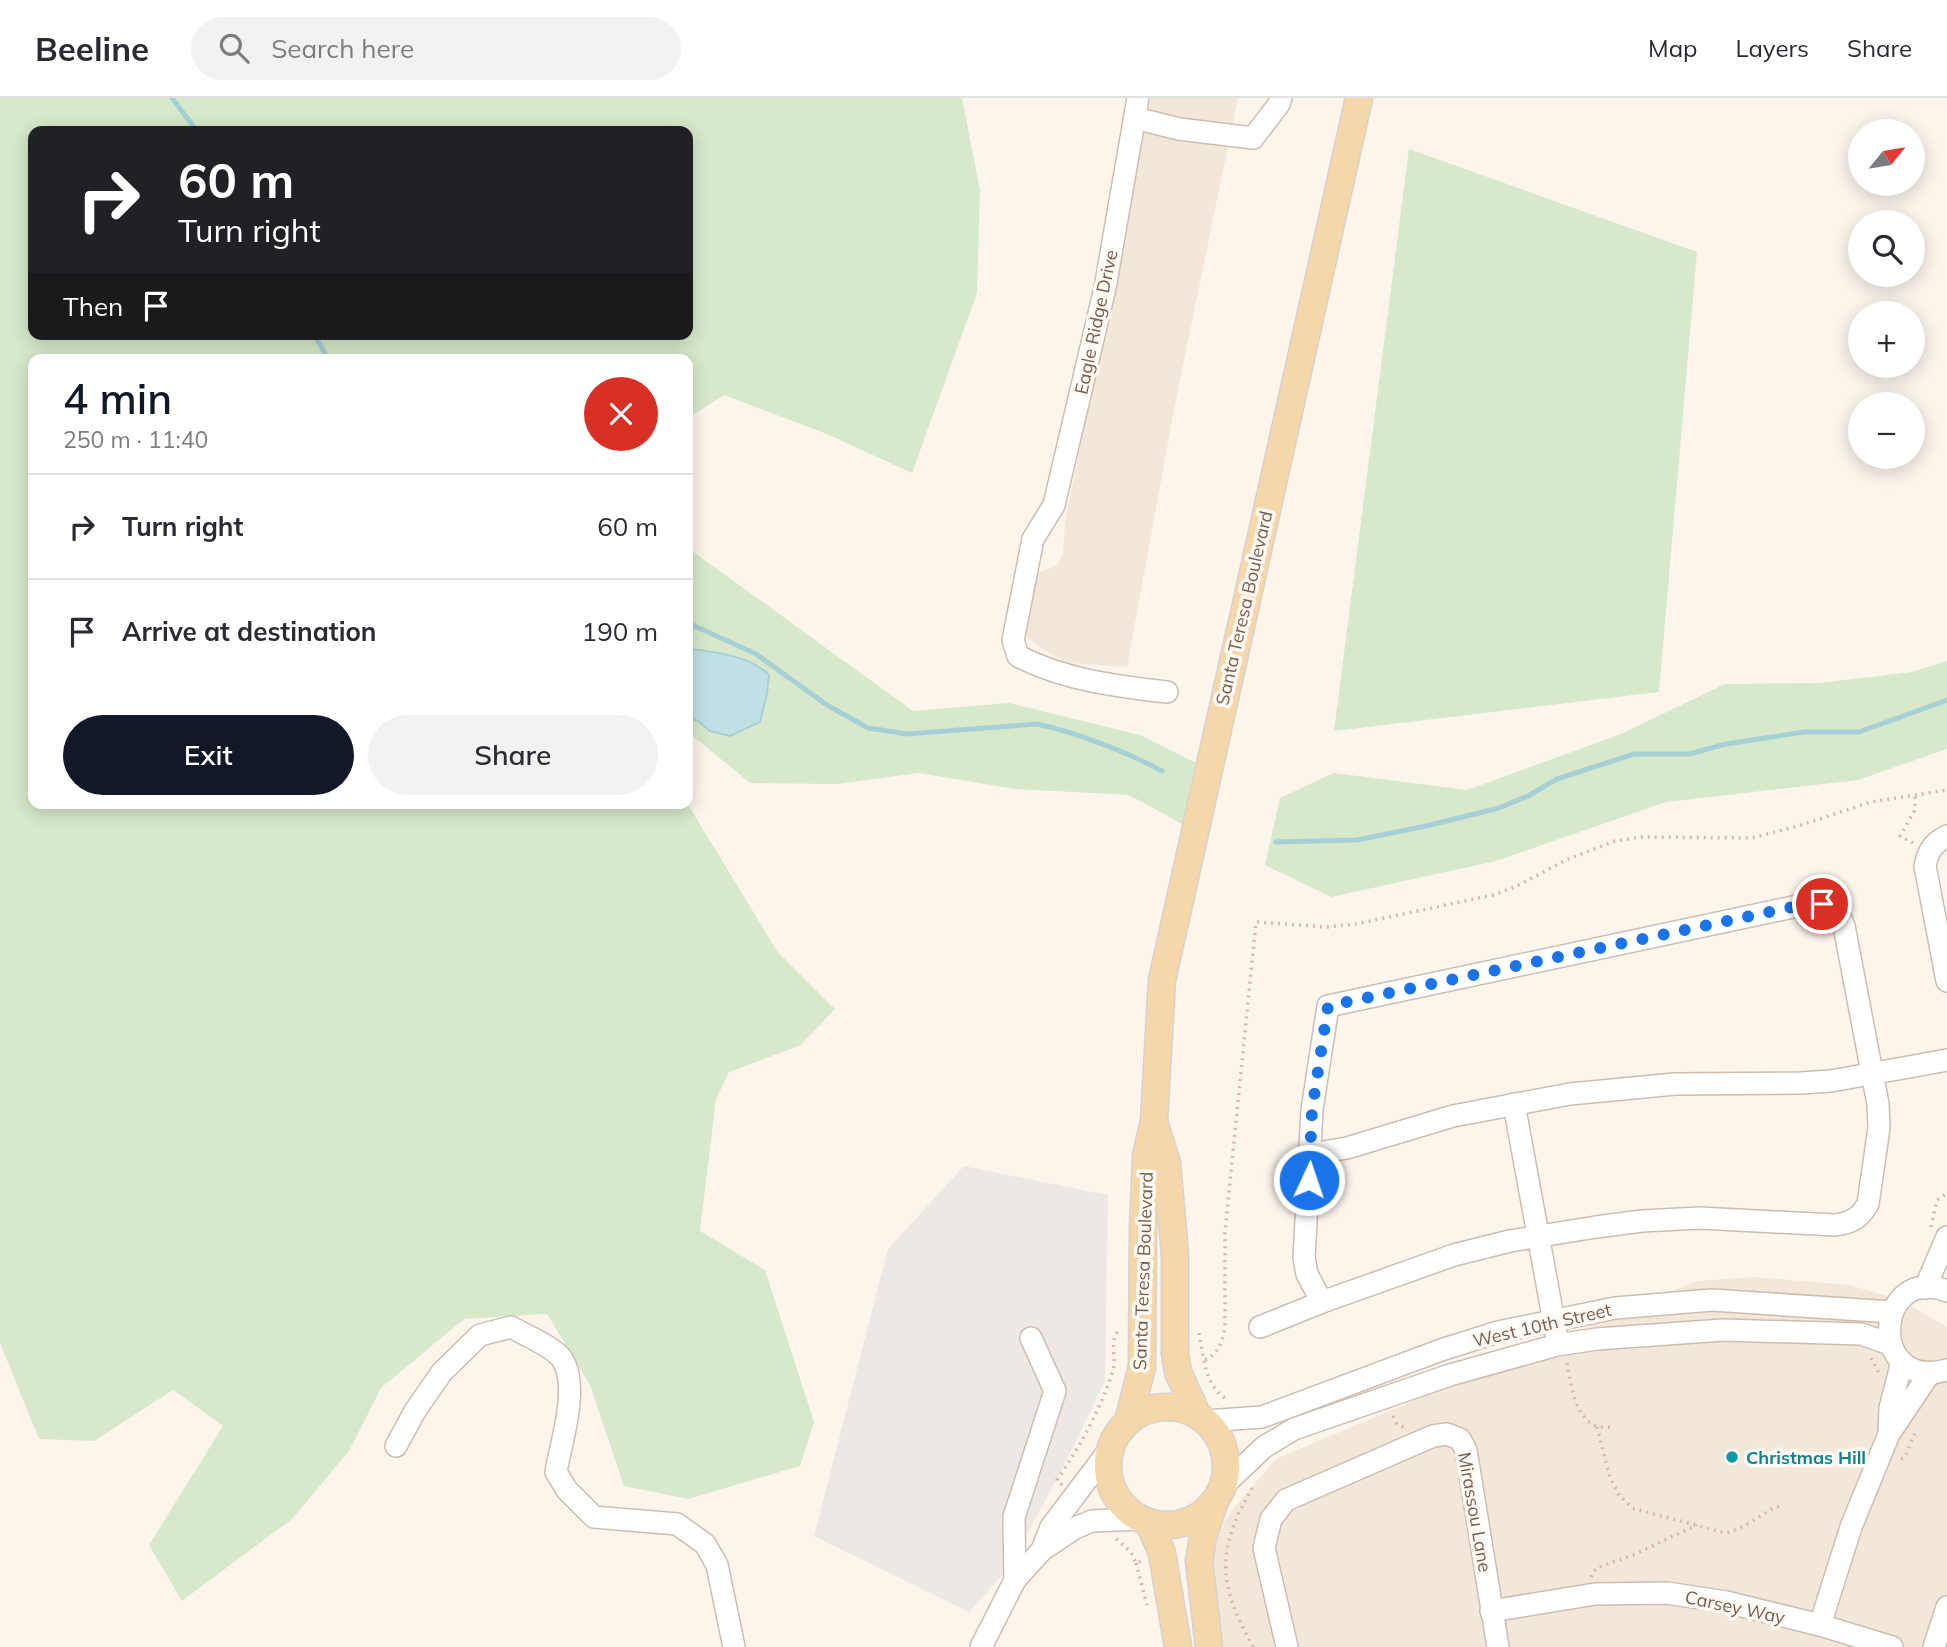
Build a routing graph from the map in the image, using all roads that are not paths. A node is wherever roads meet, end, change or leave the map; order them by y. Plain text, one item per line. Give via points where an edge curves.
1 (1281, 98) edge
2 (1359, 98) edge
3 (1137, 108) edge
4 (1167, 692) dead end
5 (1947, 836) edge
6 (1947, 981) edge
7 (1947, 1060) edge
8 (1873, 1075) junction
9 (1514, 1104) junction
10 (1154, 1121) junction
11 (1310, 1154) junction
12 (1938, 1234) edge
13 (1539, 1236) junction
14 (1925, 1287) junction
15 (1947, 1291) edge
16 (1322, 1302) junction
17 (1892, 1312) junction
18 (1555, 1319) junction
19 (1260, 1327) dead end
20 (1031, 1338) dead end
21 (1890, 1343) junction
22 (1562, 1354) junction
23 (1902, 1362) junction
24 (1939, 1371) edge
25 (1201, 1418) junction
26 (1128, 1420) junction
27 (1889, 1434) junction
28 (396, 1446) dead end
29 (1110, 1449) junction
30 (1219, 1494) junction
31 (1144, 1521) junction
32 (1042, 1550) junction
33 (1015, 1580) junction
34 (1947, 1607) edge
35 (1492, 1611) junction
36 (1820, 1625) junction
37 (734, 1647) edge
38 (981, 1647) edge
39 (1178, 1647) edge
40 (1209, 1647) edge
41 (1287, 1647) edge
42 (1498, 1647) edge
43 (1892, 1647) edge
44 (1934, 1647) edge

1 - 3 street via 1253,138 1179,129
2 - 10 main road, Santa Teresa Boulevard via 1163,980
3 - 4 street, Eagle Ridge Drive via 1105,288 1054,505 1033,539 1013,640 1018,656 1037,666 1097,683
5 - 6 street via 1935,843 1925,866
7 - 8 street
8 - 9 street via 1800,1083 1607,1089
8 - 11 street via 1839,913 1822,904 1807,904 1328,1006
8 - 13 street via 1879,1128 1867,1204 1854,1220 1835,1225 1642,1221
9 - 11 street via 1453,1116 1333,1152
9 - 13 street
10 - 25 main road, Santa Teresa Boulevard via 1167,1163 1178,1372
10 - 26 main road, Santa Teresa Boulevard via 1144,1192 1142,1367
11 - 16 street via 1304,1258
12 - 14 street
13 - 16 street via 1454,1255
13 - 18 street
14 - 15 street
14 - 17 street via 1900,1300
16 - 19 street
17 - 18 street, West 10th Street via 1712,1300 1615,1308
17 - 21 street
18 - 22 street
18 - 25 street, West 10th Street via 1441,1350 1262,1417
20 - 33 street via 1055,1391 1014,1517
21 - 22 street, West 10th Street via 1861,1335 1723,1330 1597,1339
21 - 23 street
22 - 30 street, West 10th Street via 1450,1375 1294,1429 1264,1447
23 - 24 street via 1921,1372
23 - 27 street via 1890,1408
24 - 27 street
25 - 26 main road via 1177,1407 1156,1407
25 - 30 main road via 1214,1429 1224,1450
26 - 29 main road
27 - 36 street via 1851,1527
28 - 37 street via 442,1372 480,1335 511,1327 542,1345 561,1357 570,1381 556,1472 567,1490 594,1517 677,1524 705,1544 717,1566
29 - 31 main road via 1111,1488 1125,1509
29 - 32 street via 1051,1527
30 - 31 main road via 1198,1517 1184,1523 1170,1526
30 - 40 main road via 1199,1561
31 - 32 street via 1092,1521
31 - 39 main road via 1162,1553
32 - 33 street
33 - 38 street
34 - 44 street
35 - 36 street, Carsey Way via 1595,1594 1667,1593
35 - 41 street, Mirassou Lane via 1466,1450 1461,1439 1433,1436 1286,1500 1271,1519 1264,1548
35 - 42 street, Mirassou Lane
36 - 43 street, Carsey Way

